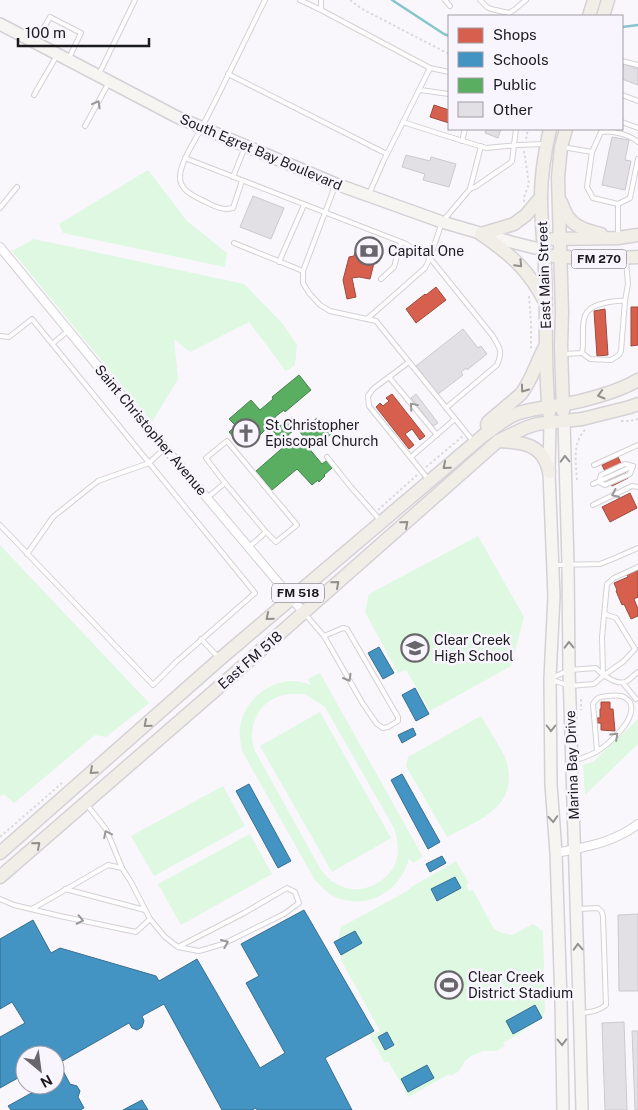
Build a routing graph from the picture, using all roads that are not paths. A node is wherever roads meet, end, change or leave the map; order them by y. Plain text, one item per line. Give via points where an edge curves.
1 (135, 0) edge
2 (265, 0) edge
3 (300, 0) edge
4 (322, 0) edge
5 (445, 0) edge
6 (480, 0) edge
7 (526, 0) edge
8 (608, 0) edge
9 (450, 6) dead end
10 (321, 10) junction
11 (597, 12) edge
12 (0, 24) edge
13 (35, 43) junction
14 (57, 55) junction
15 (68, 60) junction
16 (623, 61) edge
17 (638, 65) edge
18 (430, 68) junction
19 (448, 72) edge
20 (228, 74) junction
21 (98, 76) junction
22 (110, 82) junction
23 (420, 90) junction
24 (448, 94) edge
25 (34, 95) dead end
26 (623, 95) edge
27 (638, 101) edge
28 (403, 122) junction
29 (623, 122) edge
30 (85, 126) dead end
31 (202, 128) junction
32 (638, 128) edge
33 (465, 130) edge
34 (516, 130) edge
35 (550, 130) edge
36 (566, 130) edge
37 (462, 141) junction
38 (638, 142) edge
39 (546, 144) junction
40 (513, 145) junction
41 (245, 146) junction
42 (481, 146) junction
43 (561, 147) junction
44 (592, 152) junction
45 (387, 154) junction
46 (185, 158) junction
47 (638, 159) edge
48 (233, 177) junction
49 (242, 181) junction
50 (336, 184) junction
51 (17, 187) dead end
52 (470, 189) junction
53 (559, 195) junction
54 (368, 196) junction
55 (541, 197) junction
56 (618, 204) junction
57 (304, 205) junction
58 (0, 208) edge
59 (325, 214) junction
60 (442, 222) junction
61 (482, 234) junction
62 (638, 235) edge
63 (618, 238) junction
64 (560, 239) junction
65 (401, 242) junction
66 (234, 243) dead end
67 (0, 247) edge
68 (541, 247) junction
69 (560, 257) junction
70 (430, 258) junction
71 (632, 258) edge
72 (279, 262) junction
73 (303, 271) junction
74 (381, 279) dead end
75 (624, 301) junction
76 (546, 304) junction
77 (366, 319) junction
78 (69, 330) junction
79 (0, 336) edge
80 (52, 344) junction
81 (546, 345) junction
82 (582, 353) junction
83 (562, 354) junction
84 (409, 362) junction
85 (389, 377) junction
86 (638, 380) edge
87 (563, 404) junction
88 (638, 404) edge
89 (548, 406) junction
90 (446, 408) junction
91 (455, 419) junction
92 (564, 421) junction
93 (550, 422) junction
94 (437, 435) junction
95 (479, 439) junction
96 (498, 441) junction
97 (638, 445) edge
98 (165, 448) junction
99 (328, 457) dead end
100 (411, 458) junction
101 (149, 463) junction
102 (594, 465) dead end
103 (550, 472) junction
104 (430, 480) junction
105 (599, 482) junction
106 (225, 483) junction
107 (594, 484) dead end
108 (638, 487) edge
109 (207, 498) junction
110 (593, 505) dead end
111 (382, 521) junction
112 (0, 525) edge
113 (266, 532) junction
114 (249, 547) junction
115 (638, 548) edge
116 (27, 554) junction
117 (568, 564) junction
118 (553, 565) junction
119 (638, 567) edge
120 (292, 598) junction
121 (304, 613) junction
122 (605, 614) junction
123 (324, 636) junction
124 (201, 639) junction
125 (636, 648) edge
126 (220, 659) junction
127 (569, 670) junction
128 (638, 672) edge
129 (234, 674) junction
130 (602, 676) junction
131 (550, 679) junction
132 (623, 683) junction
133 (570, 686) junction
134 (637, 698) edge
135 (630, 703) junction
136 (597, 751) junction
137 (572, 762) junction
138 (71, 790) junction
139 (86, 803) junction
140 (638, 824) edge
141 (575, 849) junction
142 (0, 853) edge
143 (556, 853) junction
144 (122, 868) junction
145 (0, 877) edge
146 (66, 890) junction
147 (0, 899) edge
148 (32, 909) junction
149 (577, 909) junction
150 (145, 910) junction
151 (150, 920) junction
152 (178, 946) junction
153 (562, 1012) junction
154 (580, 1013) junction
155 (563, 1110) edge
156 (582, 1110) edge

1 - 21 lane
2 - 20 lane
3 - 10 lane
4 - 10 lane
5 - 9 lane
6 - 7 lane via 487,8 509,12
8 - 11 main road
10 - 18 lane
12 - 13 main road, South Egret Bay Boulevard / FM 270
13 - 14 main road, South Egret Bay Boulevard / FM 270
13 - 15 lane via 50,17 81,33
14 - 15 main road, South Egret Bay Boulevard / FM 270
14 - 25 lane
15 - 21 main road, South Egret Bay Boulevard / FM 270
16 - 17 lane
18 - 19 lane
18 - 23 lane
20 - 31 lane
20 - 45 lane
21 - 22 main road, South Egret Bay Boulevard / FM 270
30 -> 22 lane
22 - 31 main road, South Egret Bay Boulevard / FM 270
23 - 24 lane
23 - 28 lane
26 - 27 lane
28 - 37 lane
28 - 45 lane
29 - 32 lane
31 - 41 main road, South Egret Bay Boulevard / FM 270
31 - 46 lane
33 - 37 lane
34 - 40 lane
35 - 39 main road, East Main Street / FM 518
36 - 43 main road, East Main Street
37 - 42 lane
38 - 44 lane via 634,138 601,132
39 - 40 lane
39 - 55 main road, East Main Street / FM 518
40 - 42 lane
40 - 52 lane via 512,161
41 - 48 lane
41 - 50 main road, South Egret Bay Boulevard / FM 270
42 - 52 lane
43 - 44 lane
43 - 53 main road, East Main Street
44 - 56 lane via 587,187 593,198
45 - 54 lane
46 - 48 lane
46 - 49 lane via 180,182 188,194 220,209 233,208
47 - 56 lane via 630,198
48 - 49 lane
49 - 57 lane
50 - 54 main road, South Egret Bay Boulevard / FM 270
50 - 59 lane
51 - 58 lane
52 - 60 lane
53 - 63 main road via 567,217 576,225
53 - 64 main road, East Main Street
54 - 60 main road, South Egret Bay Boulevard / FM 270
55 - 61 main road via 514,224
55 - 68 main road, East Main Street / FM 518
56 - 63 lane
57 - 59 lane
57 - 72 lane
59 - 65 lane
59 - 73 lane
60 - 61 main road, South Egret Bay Boulevard / FM 270
60 - 70 lane
61 - 68 main road, South Egret Bay Boulevard / FM 270
61 -> 76 main road via 524,268
62 - 63 main road, FM 270
63 - 64 main road, FM 270
64 - 68 main road, FM 270
64 - 69 main road, East Main Street
65 - 70 lane
65 - 74 lane via 394,267
66 - 72 lane
67 - 78 street, Saint Christopher Avenue
68 - 69 main road, FM 270
68 - 76 main road, East Main Street / FM 518
69 - 71 main road, FM 270
69 - 83 main road, East Main Street
70 - 77 lane via 425,268
70 - 90 lane via 500,347 497,365
71 - 75 lane
72 - 73 lane
73 - 77 lane via 303,283 320,305 330,311
75 - 82 lane via 589,309 583,322
75 - 82 lane via 619,355 611,360 590,359
76 - 81 main road, East Main Street / FM 518
77 - 84 lane via 376,321
78 - 80 lane
78 - 98 street, Saint Christopher Avenue
79 - 80 lane via 8,337 32,319
80 - 101 lane
81 - 89 main road, East Main Street
81 -> 95 main road, FM 518 via 524,390 488,422
82 - 83 lane
83 - 87 main road, East Main Street
84 - 85 lane
84 - 90 lane
94 -> 85 lane
85 - 100 lane via 372,389 368,396 370,406
86 -> 87 main road via 619,389
87 - 89 main road
87 - 92 main road, East Main Street
88 - 92 main road
89 - 93 main road, East Main Street
89 - 95 main road via 506,419
90 - 91 lane
91 - 94 lane
91 - 95 lane
92 - 93 main road, FM 518
117 -> 92 main road, Marina Bay Drive
93 - 96 main road, FM 518 via 525,428
93 - 103 main road, Marina Bay Drive
94 - 100 lane
95 -> 104 main road, East FM 518 / FM 518
96 - 103 main road via 536,448
121 -> 96 main road, East FM 518 / FM 518
97 - 102 lane
98 - 101 lane
98 - 109 street, Saint Christopher Avenue
99 - 111 lane
100 - 104 lane
101 - 116 lane via 98,481 54,518
101 - 124 lane via 254,593
103 - 118 main road, Marina Bay Drive
104 - 111 main road, East FM 518 / FM 518
105 - 105 lane via 605,485 622,478 630,474 633,466 625,464 601,475
105 - 107 lane
106 - 109 lane
106 - 113 lane
106 - 113 lane via 206,458 227,441 297,524 276,542
108 -> 110 lane via 632,486
109 - 114 street, Saint Christopher Avenue
111 - 120 main road, East FM 518 / FM 518
112 - 116 lane
113 - 114 lane
114 - 120 street, Saint Christopher Avenue
115 - 117 lane via 600,564
116 - 124 lane via 153,685
117 - 118 lane
127 -> 117 main road, Marina Bay Drive
118 - 131 main road, Marina Bay Drive
119 - 122 lane via 608,584
120 - 121 street, Saint Christopher Avenue
120 -> 126 main road, East FM 518 / FM 518
121 - 123 lane
121 - 129 main road, East FM 518 / FM 518
122 - 125 lane via 616,618
122 - 130 lane
123 -> 123 lane via 376,724 383,728 398,721 347,629
124 - 126 lane
125 - 130 lane
126 - 129 main road
126 -> 138 main road, East FM 518 / FM 518
127 - 130 lane via 596,668
127 - 131 lane
127 - 133 main road, Marina Bay Drive
128 - 132 lane
129 - 139 main road, East FM 518 / FM 518
130 - 132 lane
130 - 133 lane via 594,684
131 - 133 lane
131 -> 143 main road, Marina Bay Drive via 551,784
132 - 134 lane
133 - 137 main road, Marina Bay Drive
134 - 135 lane
136 -> 135 lane via 631,720 633,707
135 - 136 lane via 623,696 601,697 594,702
136 - 137 lane
137 - 141 main road, Marina Bay Drive
138 - 139 main road
138 - 142 main road, East FM 518 / FM 518
144 -> 139 lane via 106,829
145 -> 139 main road, East FM 518 / FM 518
140 - 141 street via 604,842
141 - 143 street
141 - 149 main road, Marina Bay Drive
143 - 153 main road, Marina Bay Drive
144 - 146 lane via 108,865
144 - 150 lane
146 - 148 lane
146 - 150 lane
147 - 148 lane
148 -> 151 lane via 136,932
154 -> 149 main road, Marina Bay Drive
149 - 154 lane via 598,908 602,912 606,995 606,1005 602,1008
150 - 151 lane
151 - 152 lane
152 -> 152 lane via 199,951 223,944 284,914 299,903 295,892 287,888
153 - 154 main road
153 -> 155 main road, Marina Bay Drive
154 - 156 main road, Marina Bay Drive

